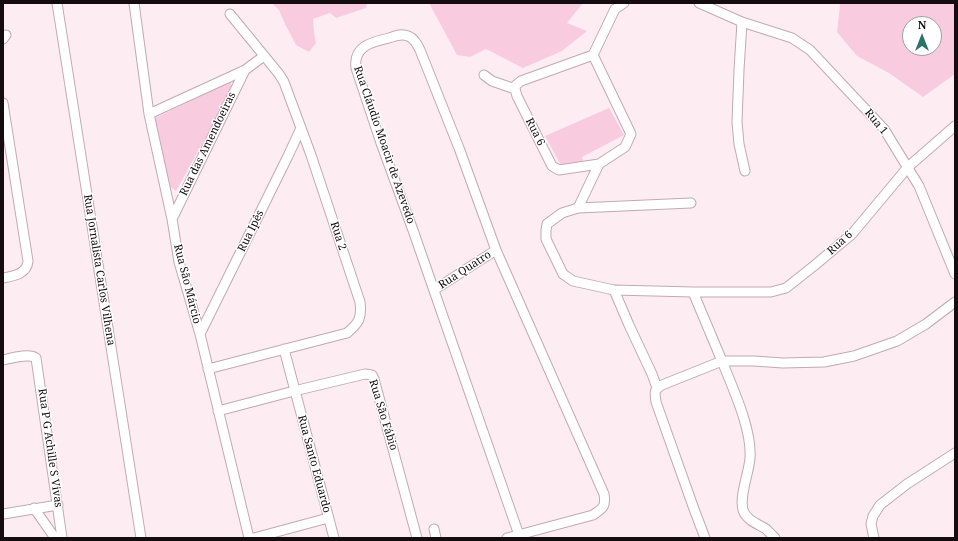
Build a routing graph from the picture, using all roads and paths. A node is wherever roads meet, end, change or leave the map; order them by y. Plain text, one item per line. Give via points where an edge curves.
1 (57, 3) edge
2 (134, 3) edge
3 (624, 3) edge
4 (699, 3) edge
5 (230, 14) dead end
6 (742, 22) junction
7 (593, 55) junction
8 (264, 56) junction
9 (245, 70) junction
10 (484, 75) dead end
11 (515, 89) junction
12 (3, 103) edge
13 (149, 114) junction
14 (955, 126) edge
15 (301, 128) junction
16 (599, 164) junction
17 (908, 167) junction
18 (746, 171) dead end
19 (691, 203) dead end
20 (578, 208) junction
21 (172, 219) junction
22 (496, 250) junction
23 (955, 274) edge
24 (3, 278) edge
25 (434, 290) junction
26 (614, 290) junction
27 (693, 292) junction
28 (955, 302) edge
29 (200, 334) junction
30 (284, 349) junction
31 (3, 360) edge
32 (722, 361) junction
33 (208, 369) junction
34 (657, 388) junction
35 (294, 391) junction
36 (218, 411) junction
37 (955, 453) edge
38 (58, 504) junction
39 (34, 508) junction
40 (3, 514) edge
41 (328, 518) junction
42 (519, 535) junction
43 (55, 538) edge
44 (62, 538) edge
45 (141, 538) edge
46 (249, 538) edge
47 (254, 538) edge
48 (334, 538) edge
49 (417, 538) edge
50 (508, 538) edge
51 (705, 538) edge
52 (775, 538) edge
53 (874, 538) edge

1 - 45 street, Rua Jornalista Carlos Vilhena
2 - 13 street, Rua São Márcio
3 - 7 street via 615,9
4 - 6 street, Rua 1
5 - 8 street, Rua 2
6 - 17 street, Rua 1 via 792,38 810,50 884,129
6 - 18 street via 737,122 739,144
7 - 11 street via 521,81 516,84
7 - 16 street via 632,134 625,147
8 - 9 street
8 - 15 street, Rua 2 via 284,82
9 - 13 street
9 - 21 street, Rua das Amendoeiras
10 - 11 street via 492,81
11 - 16 street, Rua 6 via 552,166 559,170
12 - 24 street via 28,261 26,269 22,272
13 - 21 street, Rua São Márcio
14 - 17 street, Rua 6
15 - 29 street, Rua Ipês
15 - 30 street, Rua 2 via 361,311 355,326 347,333
16 - 20 street
17 - 23 street, Rua 1 via 919,186
17 - 27 street, Rua 6 via 852,234 786,288 771,292
19 - 20 street, Rua 6
20 - 26 street, Rua 6 via 562,213 547,224 546,240 563,274 568,278
21 - 29 street, Rua São Márcio via 179,262
22 - 25 street, Rua Quatro
22 - 25 street, Rua Cláudio Moacir de Azevedo via 459,148 415,41 402,34 370,43 362,48 357,55 356,68
22 - 42 street, Rua Cláudio Moacir de Azevedo via 604,494 605,504 593,515
25 - 42 street, Rua Cláudio Moacir de Azevedo
26 - 27 street, Rua 6
26 - 34 street
27 - 32 street
28 - 32 street via 926,324 897,341 854,356 824,362 783,364
29 - 33 street, Rua São Márcio
30 - 33 street, Rua 2
30 - 35 street, Rua Santo Eduardo
31 - 38 street, Rua P G Achille S Vivas via 28,356 36,358
32 - 34 street
32 - 52 street via 749,433 750,458 742,503 743,511 748,518
33 - 36 street, Rua São Márcio
34 - 51 street via 656,402
35 - 36 street, Rua São Fábio
35 - 41 street, Rua Santo Eduardo
35 - 49 street, Rua São Fábio via 365,374 372,375
36 - 46 street, Rua São Márcio
37 - 53 street via 880,505 871,524
38 - 39 street
38 - 44 street, Rua P G Achille S Vivas
39 - 40 street
39 - 43 street, Rua P G Achille S Vivas
41 - 47 street
41 - 48 street, Rua Santo Eduardo
42 - 50 street

